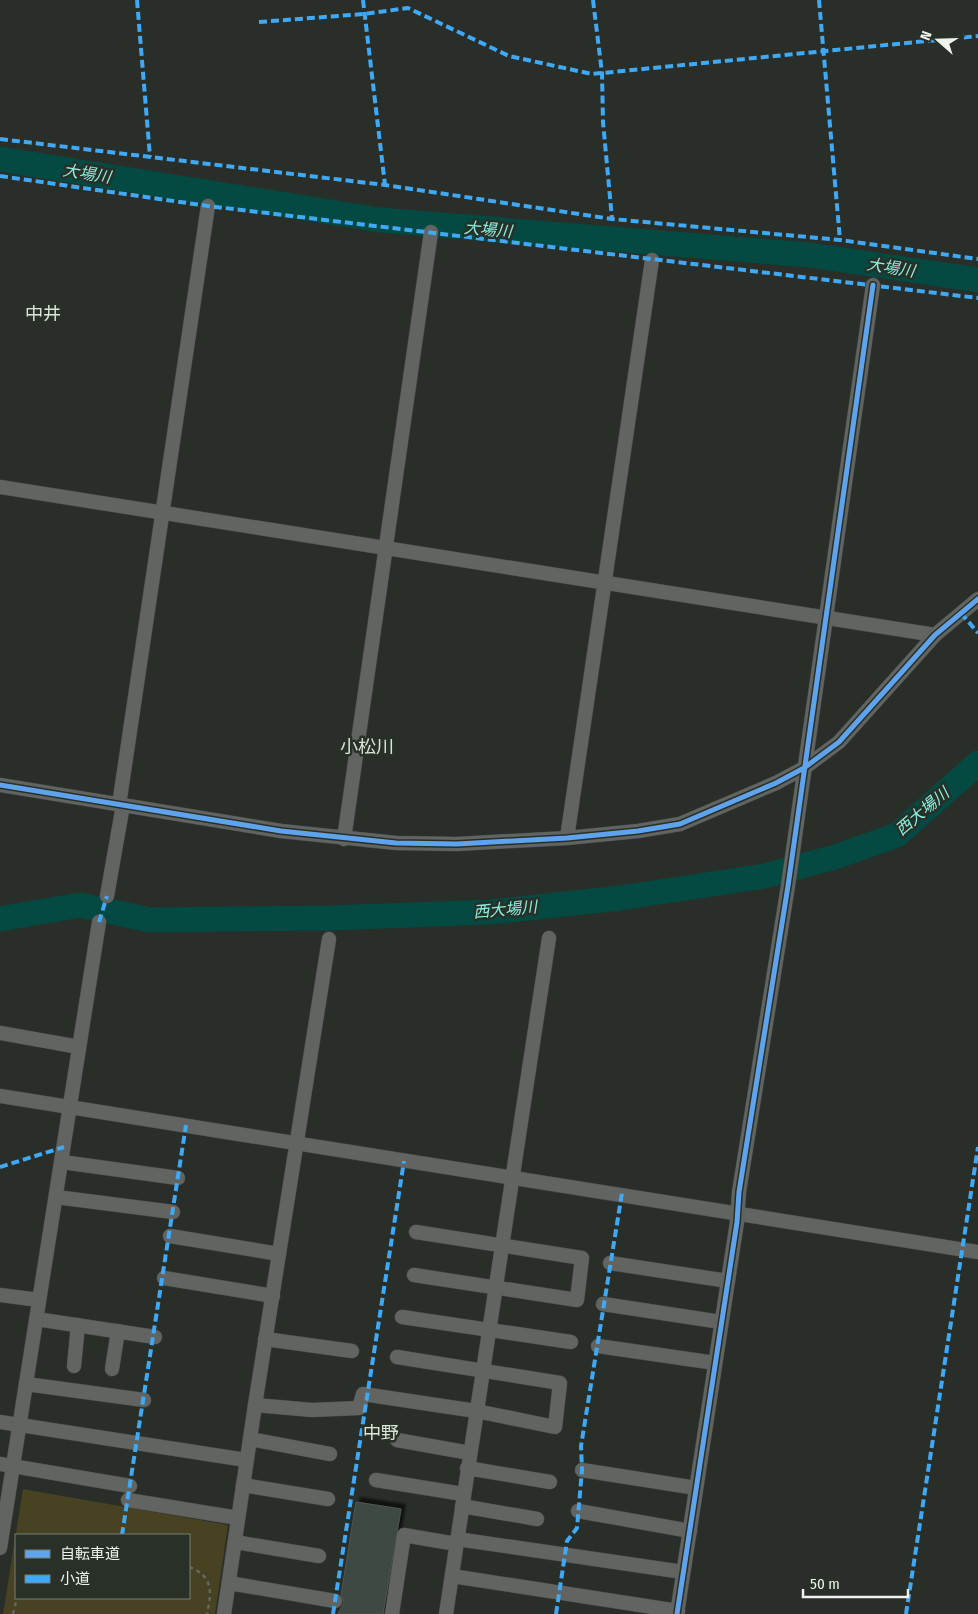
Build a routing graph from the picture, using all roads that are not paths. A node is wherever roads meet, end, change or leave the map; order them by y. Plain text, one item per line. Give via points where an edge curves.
1 (208, 206) dead end
2 (431, 232) dead end
3 (652, 260) dead end
4 (873, 285) dead end
5 (0, 487) edge
6 (164, 512) junction
7 (387, 547) junction
8 (604, 584) junction
9 (978, 599) edge
10 (825, 618) junction
11 (935, 635) junction
12 (804, 768) junction
13 (0, 785) edge
14 (121, 805) junction
15 (567, 838) junction
16 (344, 839) junction
17 (107, 896) dead end
18 (99, 922) dead end
19 (549, 938) dead end
20 (329, 939) dead end
21 (0, 1033) edge
22 (79, 1046) junction
23 (0, 1096) edge
24 (70, 1107) junction
25 (297, 1143) junction
26 (62, 1162) junction
27 (513, 1176) junction
28 (178, 1178) dead end
29 (56, 1197) junction
30 (173, 1212) dead end
31 (738, 1212) junction
32 (416, 1232) dead end
33 (170, 1236) dead end
34 (502, 1244) junction
35 (978, 1252) edge
36 (279, 1254) junction
37 (610, 1263) dead end
38 (414, 1275) dead end
39 (164, 1278) dead end
40 (728, 1281) junction
41 (495, 1287) junction
42 (0, 1294) edge
43 (273, 1296) junction
44 (39, 1300) junction
45 (603, 1304) dead end
46 (402, 1317) dead end
47 (36, 1319) junction
48 (721, 1322) junction
49 (78, 1325) junction
50 (489, 1329) junction
51 (118, 1331) junction
52 (155, 1337) dead end
53 (265, 1339) junction
54 (571, 1342) dead end
55 (598, 1346) dead end
56 (352, 1351) dead end
57 (397, 1357) dead end
58 (715, 1363) junction
59 (74, 1366) dead end
60 (112, 1369) dead end
61 (482, 1370) junction
62 (26, 1384) junction
63 (144, 1400) dead end
64 (255, 1405) junction
65 (476, 1411) junction
66 (0, 1422) edge
67 (19, 1425) junction
68 (250, 1439) junction
69 (397, 1440) dead end
70 (470, 1453) junction
71 (330, 1454) dead end
72 (246, 1460) junction
73 (6, 1465) edge
74 (467, 1468) junction
75 (582, 1470) dead end
76 (376, 1480) dead end
77 (550, 1482) dead end
78 (243, 1485) junction
79 (130, 1486) dead end
80 (696, 1488) junction
81 (328, 1499) dead end
82 (128, 1500) dead end
83 (462, 1500) junction
84 (3, 1507) edge
85 (578, 1512) dead end
86 (238, 1518) junction
87 (537, 1519) dead end
88 (690, 1531) junction
89 (457, 1541) junction
90 (235, 1542) junction
91 (0, 1548) edge
92 (319, 1556) dead end
93 (684, 1572) junction
94 (452, 1576) junction
95 (229, 1583) junction
96 (335, 1601) dead end
97 (678, 1612) edge
98 (224, 1614) edge
99 (392, 1614) edge
100 (446, 1614) edge

1 - 6 street
2 - 7 street
3 - 8 street
4 - 10 street
5 - 6 street
6 - 7 street
6 - 14 street
7 - 8 street
7 - 16 street
8 - 10 street
8 - 15 street
9 - 11 street
10 - 11 street
10 - 12 street
11 - 12 street via 840,742
12 - 15 street via 680,824
12 - 31 street
13 - 14 street
14 - 16 street
14 - 17 street
15 - 16 street via 457,844
18 - 22 street
19 - 27 street
20 - 25 street
21 - 22 street
22 - 24 street
23 - 24 street
24 - 25 street
24 - 26 street
25 - 27 street
25 - 36 street
26 - 28 street
26 - 29 street
27 - 31 street
27 - 34 street
29 - 30 street
29 - 44 street
31 - 35 street
31 - 40 street
32 - 34 street
33 - 36 street
34 - 41 street
34 - 41 street via 582,1258 577,1300
36 - 43 street
37 - 40 street
38 - 41 street
39 - 43 street
40 - 48 street
41 - 50 street
42 - 44 street
43 - 53 street
44 - 47 street
45 - 48 street
46 - 50 street
47 - 49 street
47 - 62 street
48 - 58 street
49 - 51 street
49 - 59 street
50 - 54 street
50 - 61 street
51 - 52 street
51 - 60 street
53 - 56 street
53 - 64 street
55 - 58 street
57 - 61 street
58 - 80 street
61 - 65 street
61 - 65 street via 560,1383 555,1427
62 - 63 street
62 - 67 street
64 - 65 street via 312,1410 359,1408 363,1394
64 - 68 street
65 - 70 street
66 - 67 street
67 - 72 street
67 - 73 street
68 - 71 street
68 - 72 street
69 - 70 street
70 - 74 street
72 - 78 street
73 - 79 street
73 - 84 street
74 - 77 street
74 - 83 street
75 - 80 street
76 - 83 street
78 - 81 street
78 - 86 street
80 - 88 street
82 - 86 street
83 - 87 street
83 - 89 street
84 - 91 street
85 - 88 street
86 - 90 street
88 - 93 street
89 - 93 street
89 - 94 street
89 - 99 street via 404,1535
90 - 92 street
90 - 95 street
93 - 97 street
94 - 97 street
94 - 100 street
95 - 96 street
95 - 98 street

